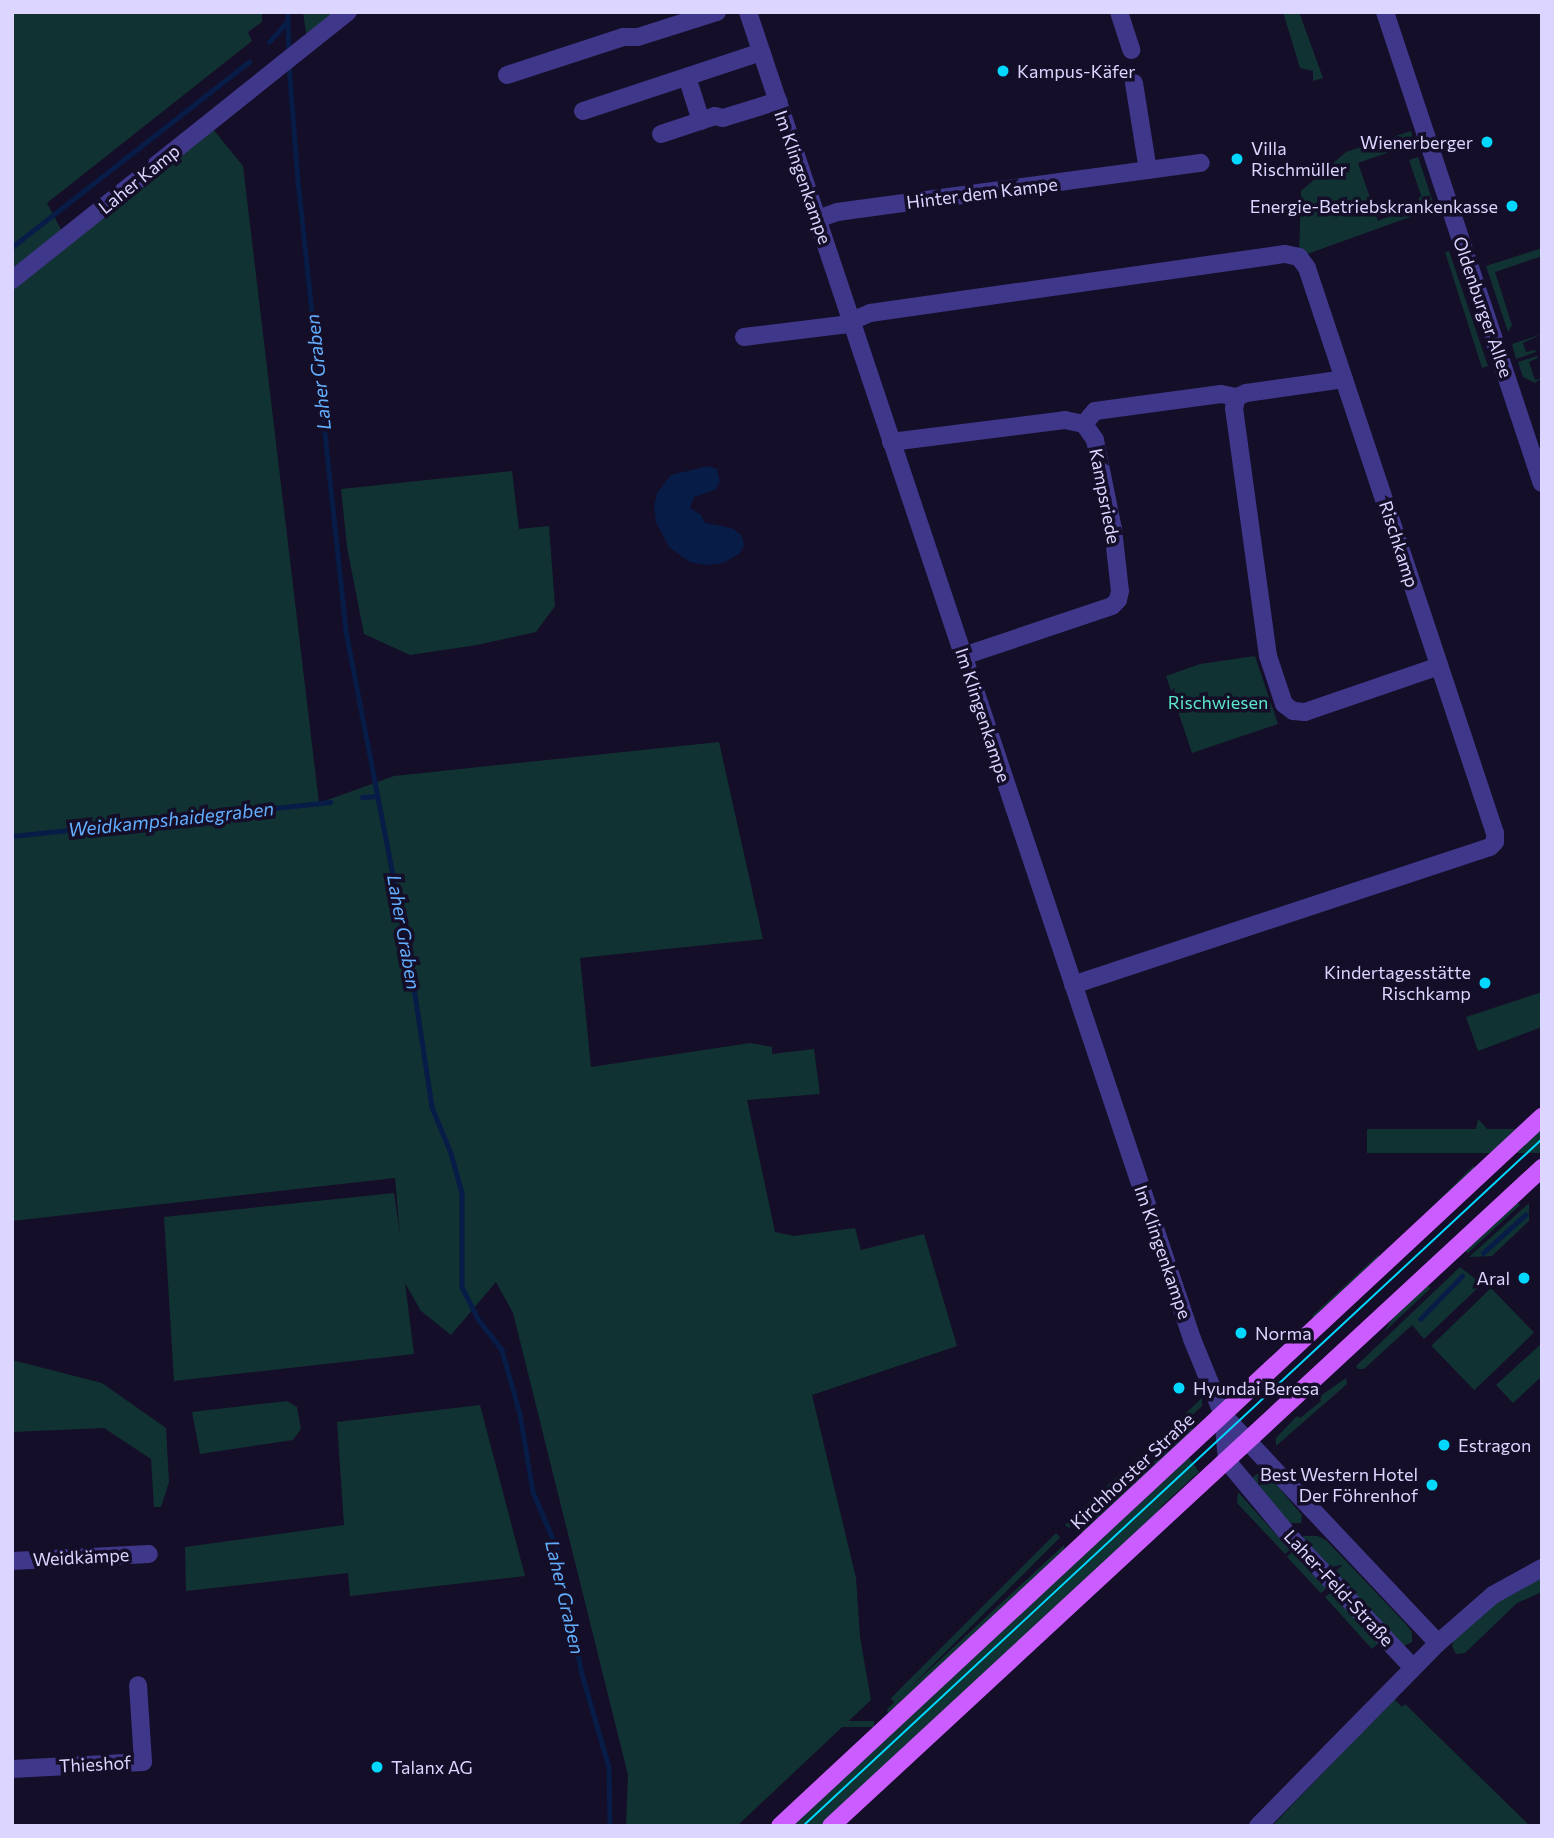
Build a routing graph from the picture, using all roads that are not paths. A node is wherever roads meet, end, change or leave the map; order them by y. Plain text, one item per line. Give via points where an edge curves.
1 (348, 12) edge
2 (717, 12) edge
3 (748, 12) edge
4 (1119, 12) edge
5 (1385, 12) edge
6 (1131, 50) dead end
7 (761, 52) junction
8 (507, 75) dead end
9 (687, 77) junction
10 (1134, 83) dead end
11 (778, 101) junction
12 (583, 111) dead end
13 (702, 121) junction
14 (661, 134) dead end
15 (1201, 163) dead end
16 (1147, 170) junction
17 (817, 219) junction
18 (12, 280) edge
19 (851, 320) junction
20 (744, 337) dead end
21 (1344, 379) junction
22 (1237, 397) junction
23 (1084, 424) junction
24 (891, 442) junction
25 (1542, 482) edge
26 (963, 656) junction
27 (1439, 666) junction
28 (1073, 985) junction
29 (1542, 1117) edge
30 (1542, 1168) edge
31 (1223, 1415) junction
32 (1249, 1441) junction
33 (1227, 1461) junction
34 (149, 1554) dead end
35 (12, 1561) edge
36 (1542, 1568) edge
37 (1438, 1643) junction
38 (1413, 1668) junction
39 (138, 1685) dead end
40 (12, 1769) edge
41 (780, 1826) edge
42 (831, 1826) edge
43 (1258, 1826) edge

1 - 18 street, Laher Kamp
2 - 8 street
3 - 7 street, Im Klingenkampe
4 - 6 street
5 - 25 street, Oldenburger Allee
7 - 9 street
7 - 11 street, Im Klingenkampe
9 - 12 street
9 - 13 street
10 - 16 street
11 - 13 street
11 - 17 street, Im Klingenkampe
13 - 14 street
15 - 16 street, Hinter dem Kampe
16 - 17 street, Hinter dem Kampe via 837,212
17 - 19 street, Im Klingenkampe
19 - 20 street, Rischkamp via 842,325
19 - 21 street, Rischkamp via 870,313 1285,254 1299,257 1307,268
19 - 24 street, Im Klingenkampe
21 - 22 street
21 - 27 street, Rischkamp
22 - 23 street via 1221,394 1095,411
22 - 27 street via 1234,408 1268,656 1284,704 1305,712
23 - 24 street, Kampsriede via 1065,421
23 - 26 street, Kampsriede via 1094,440 1105,481 1118,600 1112,606
24 - 26 street, Im Klingenkampe
26 - 28 street, Im Klingenkampe
27 - 28 street, Rischkamp via 1494,833 1490,847
28 - 31 street, Im Klingenkampe via 1192,1339
29 - 31 main road, Kirchhorster Straße
30 - 32 main road
31 - 32 street, Laher-Feld-Straße
31 - 33 street
31 - 41 main road, Kirchhorster Straße
32 - 33 main road
32 - 37 street, Laher-Feld-Straße
33 - 38 street, Laher-Feld-Straße via 1292,1539
33 - 42 main road
34 - 35 street, Weidkämpe
36 - 37 street via 1493,1595
37 - 38 street
38 - 43 street
39 - 40 street, Thieshof via 143,1762

